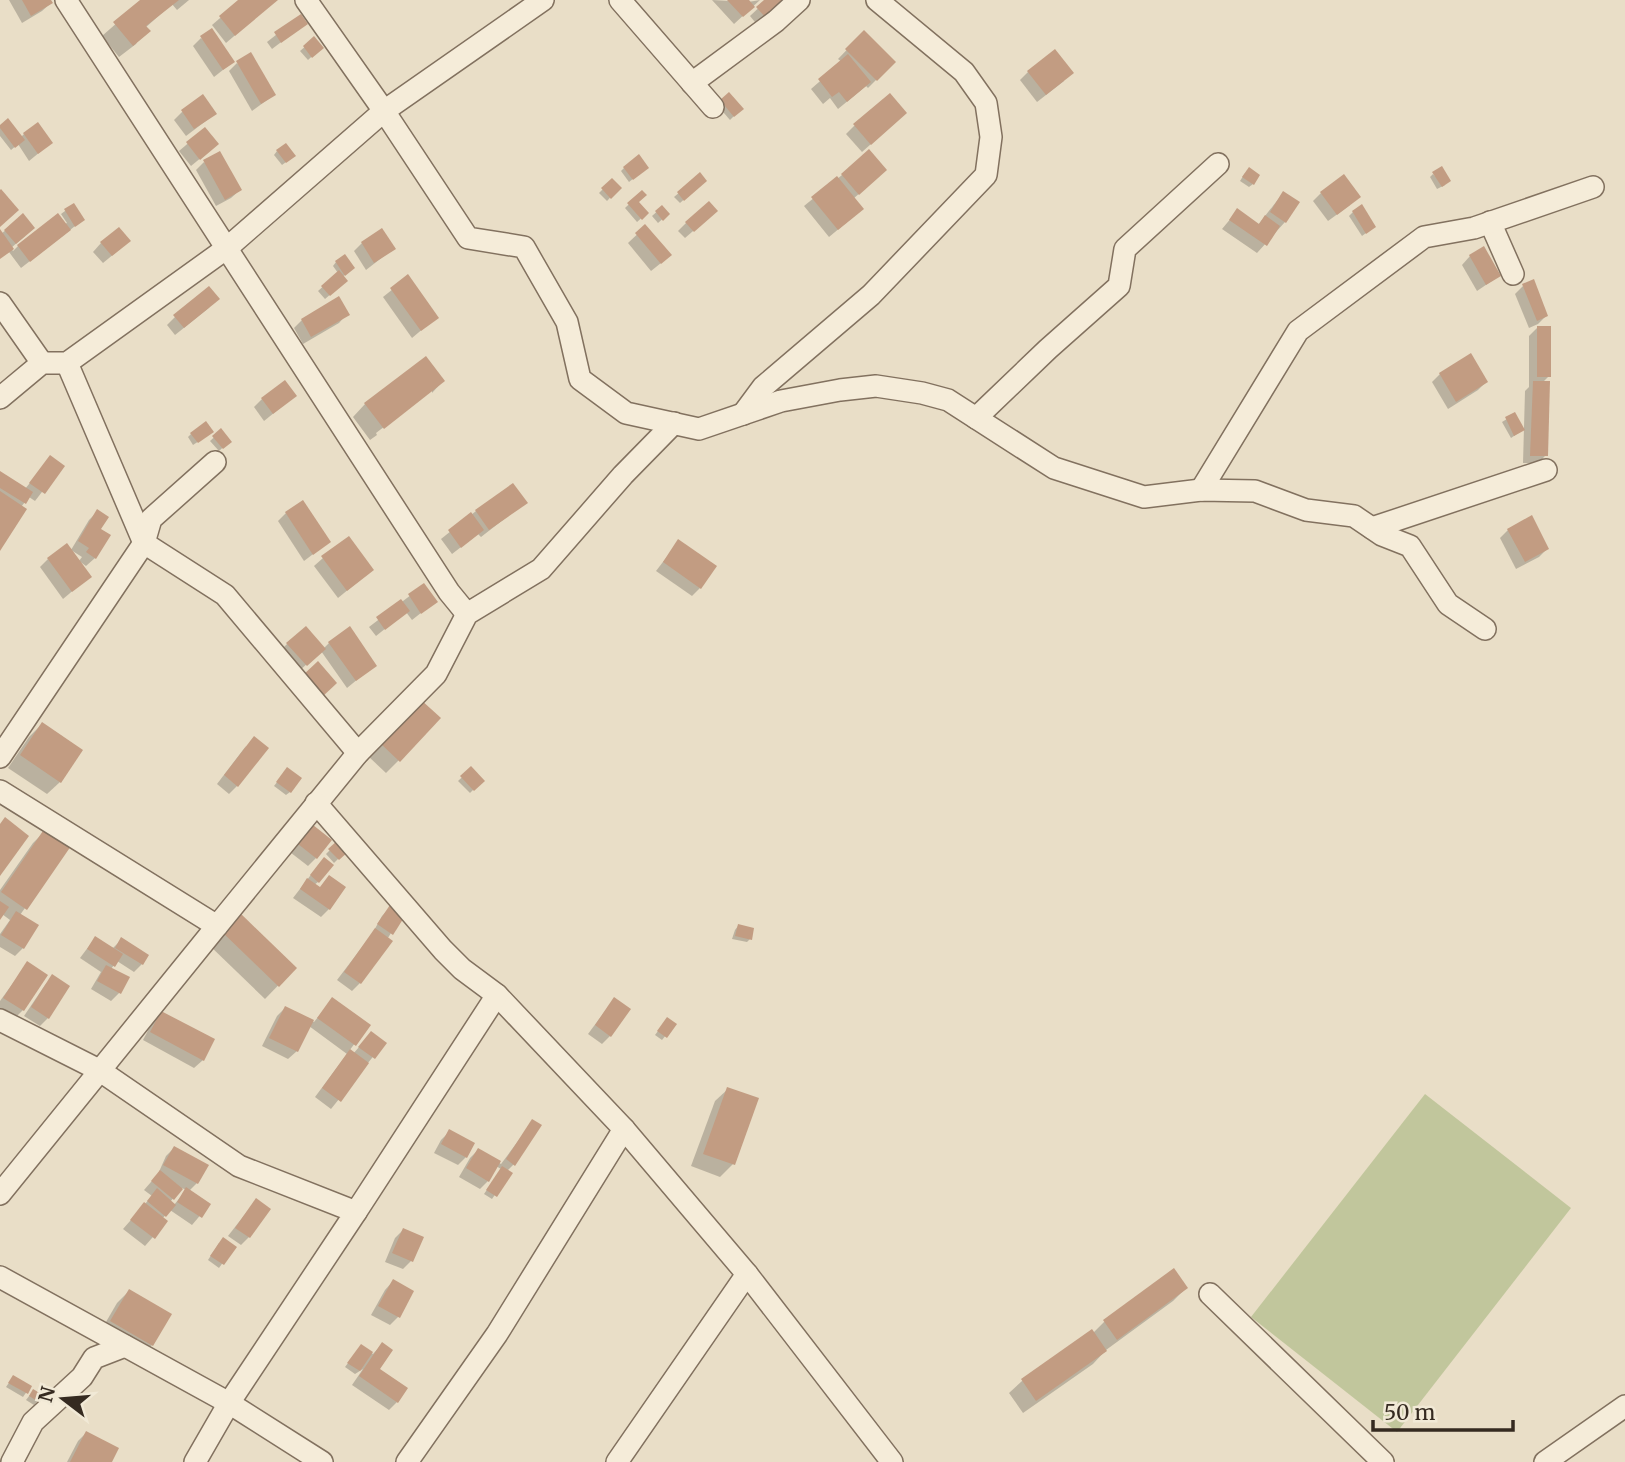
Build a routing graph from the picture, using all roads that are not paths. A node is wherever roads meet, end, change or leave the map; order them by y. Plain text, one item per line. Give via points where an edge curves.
1 (66, 0) edge
2 (306, 0) edge
3 (543, 0) edge
4 (620, 0) edge
5 (799, 0) edge
6 (877, 0) edge
7 (692, 83) junction
8 (713, 107) dead end
9 (384, 111) junction
10 (1218, 164) dead end
11 (1593, 187) dead end
12 (1490, 222) junction
13 (227, 248) junction
14 (1513, 274) dead end
15 (0, 303) edge
16 (42, 363) junction
17 (67, 363) junction
18 (0, 398) edge
19 (743, 414) junction
20 (976, 418) junction
21 (674, 423) junction
22 (215, 462) dead end
23 (1546, 470) dead end
24 (1201, 490) junction
25 (1372, 528) junction
26 (144, 543) junction
27 (467, 614) junction
28 (1485, 629) dead end
29 (358, 753) junction
30 (0, 757) edge
31 (0, 791) edge
32 (316, 803) junction
33 (217, 926) junction
34 (497, 995) junction
35 (0, 1020) edge
36 (99, 1070) junction
37 (624, 1129) junction
38 (0, 1194) edge
39 (356, 1212) junction
40 (747, 1274) junction
41 (0, 1277) edge
42 (1210, 1294) dead end
43 (125, 1346) junction
44 (229, 1403) junction
45 (1625, 1406) edge
46 (12, 1462) edge
47 (195, 1462) edge
48 (322, 1462) edge
49 (407, 1462) edge
50 (617, 1462) edge
51 (892, 1462) edge
52 (1383, 1462) edge
53 (1545, 1462) edge

1 - 13 street
2 - 9 street
3 - 9 street
4 - 7 street
5 - 7 street
6 - 19 street via 964,72 986,103 991,137 986,175 871,295 763,387
7 - 8 street
9 - 13 street
9 - 21 street via 468,238 524,247 567,322 580,379 626,413
10 - 20 street via 1125,249 1119,286
11 - 12 street
12 - 14 street
12 - 24 street via 1424,237 1298,331
13 - 17 street
13 - 27 street
15 - 16 street
16 - 17 street
16 - 18 street
17 - 26 street
19 - 20 street via 780,401 876,386 948,400
19 - 21 street via 699,429
20 - 24 street via 1054,468 1144,496
21 - 27 street via 541,569
22 - 26 street via 151,519
23 - 25 street
24 - 25 street via 1255,491 1306,510 1354,516
25 - 28 street via 1410,546 1448,604
26 - 29 street via 225,595
26 - 30 street
27 - 29 street via 436,674
29 - 32 street
31 - 33 street
32 - 33 street
32 - 34 street via 443,950
33 - 36 street
34 - 37 street
34 - 39 street
35 - 36 street
36 - 38 street
36 - 39 street via 239,1166
37 - 40 street
37 - 49 street via 498,1334
39 - 44 street
40 - 50 street
40 - 51 street
41 - 43 street
42 - 52 street
43 - 44 street
43 - 46 street via 94,1357 82,1377 33,1422
44 - 47 street
44 - 48 street
45 - 53 street

